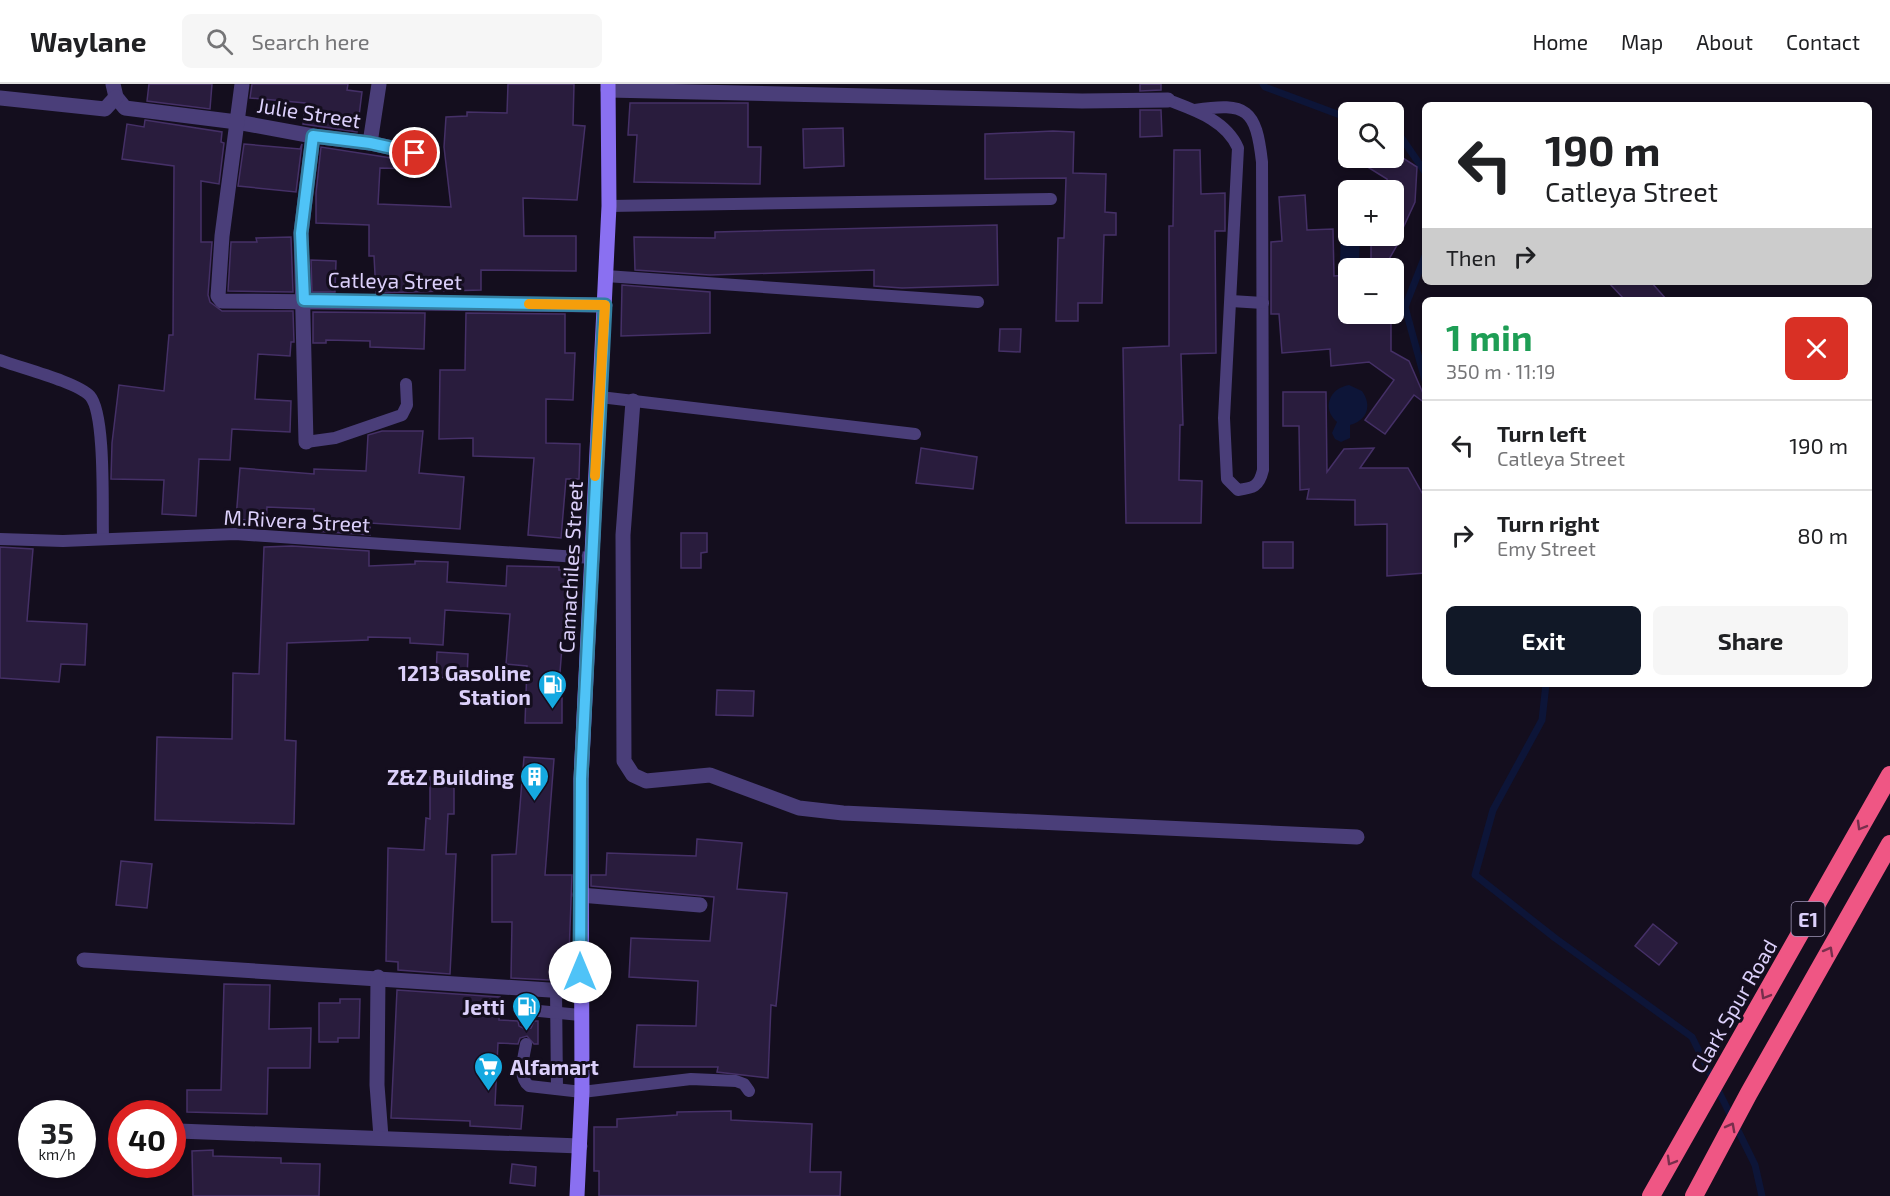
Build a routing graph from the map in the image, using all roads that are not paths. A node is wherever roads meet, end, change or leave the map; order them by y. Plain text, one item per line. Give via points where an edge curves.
1 (242, 84) edge
2 (378, 84) edge
3 (608, 87) edge
4 (840, 90) edge
5 (118, 97) edge
6 (0, 98) edge
7 (1168, 100) joint
8 (1196, 110) junction
9 (237, 122) junction
10 (313, 136) junction
11 (370, 143) junction
12 (415, 153) dead end
13 (1239, 162) junction
14 (1262, 162) junction
15 (1051, 199) dead end
16 (609, 207) junction
17 (606, 276) junction
18 (304, 300) junction
19 (1231, 301) junction
20 (978, 302) dead end
21 (1263, 303) junction
22 (605, 305) junction
23 (0, 360) edge
24 (406, 384) dead end
25 (600, 397) junction
26 (633, 401) junction
27 (915, 434) dead end
28 (306, 442) joint
29 (103, 538) junction
30 (0, 539) edge
31 (592, 558) junction
32 (1890, 775) edge
33 (1357, 837) dead end
34 (1890, 844) edge
35 (580, 895) junction
36 (700, 905) dead end
37 (84, 960) dead end
38 (378, 977) junction
39 (556, 989) junction
40 (580, 992) junction
41 (556, 1011) junction
42 (580, 1015) junction
43 (526, 1021) dead end
44 (526, 1044) dead end
45 (557, 1089) junction
46 (749, 1091) dead end
47 (582, 1092) junction
48 (186, 1131) edge
49 (381, 1137) junction
50 (580, 1146) junction
51 (577, 1196) edge
52 (1651, 1196) edge
53 (1694, 1196) edge

1 - 9 street
2 - 11 street
3 - 4 street
3 - 16 street, Camachiles Street
4 - 7 street via 1082,101
5 - 6 street via 105,109
5 - 9 street, Julie Street
7 - 8 lane
8 - 13 lane via 1233,138
8 - 14 lane via 1225,106 1244,112 1252,119 1259,138
9 - 10 street, Julie Street
9 - 18 street, Catleya Street via 218,296 227,302
10 - 11 street, Julie Street
10 - 18 street via 301,233
11 - 12 street, Julie Street
13 - 14 lane
13 - 19 lane
14 - 21 lane
15 - 16 lane
16 - 17 street, Camachiles Street
17 - 20 lane
17 - 22 street, Camachiles Street
18 - 22 street, Catleya Street
18 - 28 street
19 - 21 lane
19 - 21 lane via 1224,418 1227,479 1238,490 1253,488 1261,481 1263,470
22 - 25 street, Camachiles Street
23 - 29 lane via 79,388 91,397 100,419
24 - 28 lane via 407,405 402,415 335,438
25 - 26 lane
25 - 31 street, Camachiles Street
26 - 27 lane
26 - 33 street via 623,547 624,761 633,775 646,781 710,775 799,808 843,813
29 - 30 lane, M.Rivera Street
29 - 31 lane, M.Rivera Street via 235,534
31 - 35 street, Camachiles Street via 581,779
32 -> 52 highway, Clark Spur Road / E1
53 -> 34 highway, E1
35 - 36 street
35 - 40 street, Camachiles Street
37 - 38 street
38 - 39 street
38 - 49 street via 377,1086
39 - 40 street
39 - 41 lane
40 - 42 street, Camachiles Street
41 - 42 lane
41 - 43 lane via 529,1010
41 - 45 lane
42 - 47 street, Camachiles Street
44 - 45 lane via 523,1082
45 - 47 lane
46 - 47 lane via 736,1081 691,1079
47 - 50 street, Camachiles Street
48 - 49 street
49 - 50 street
50 - 51 street, Camachiles Street

